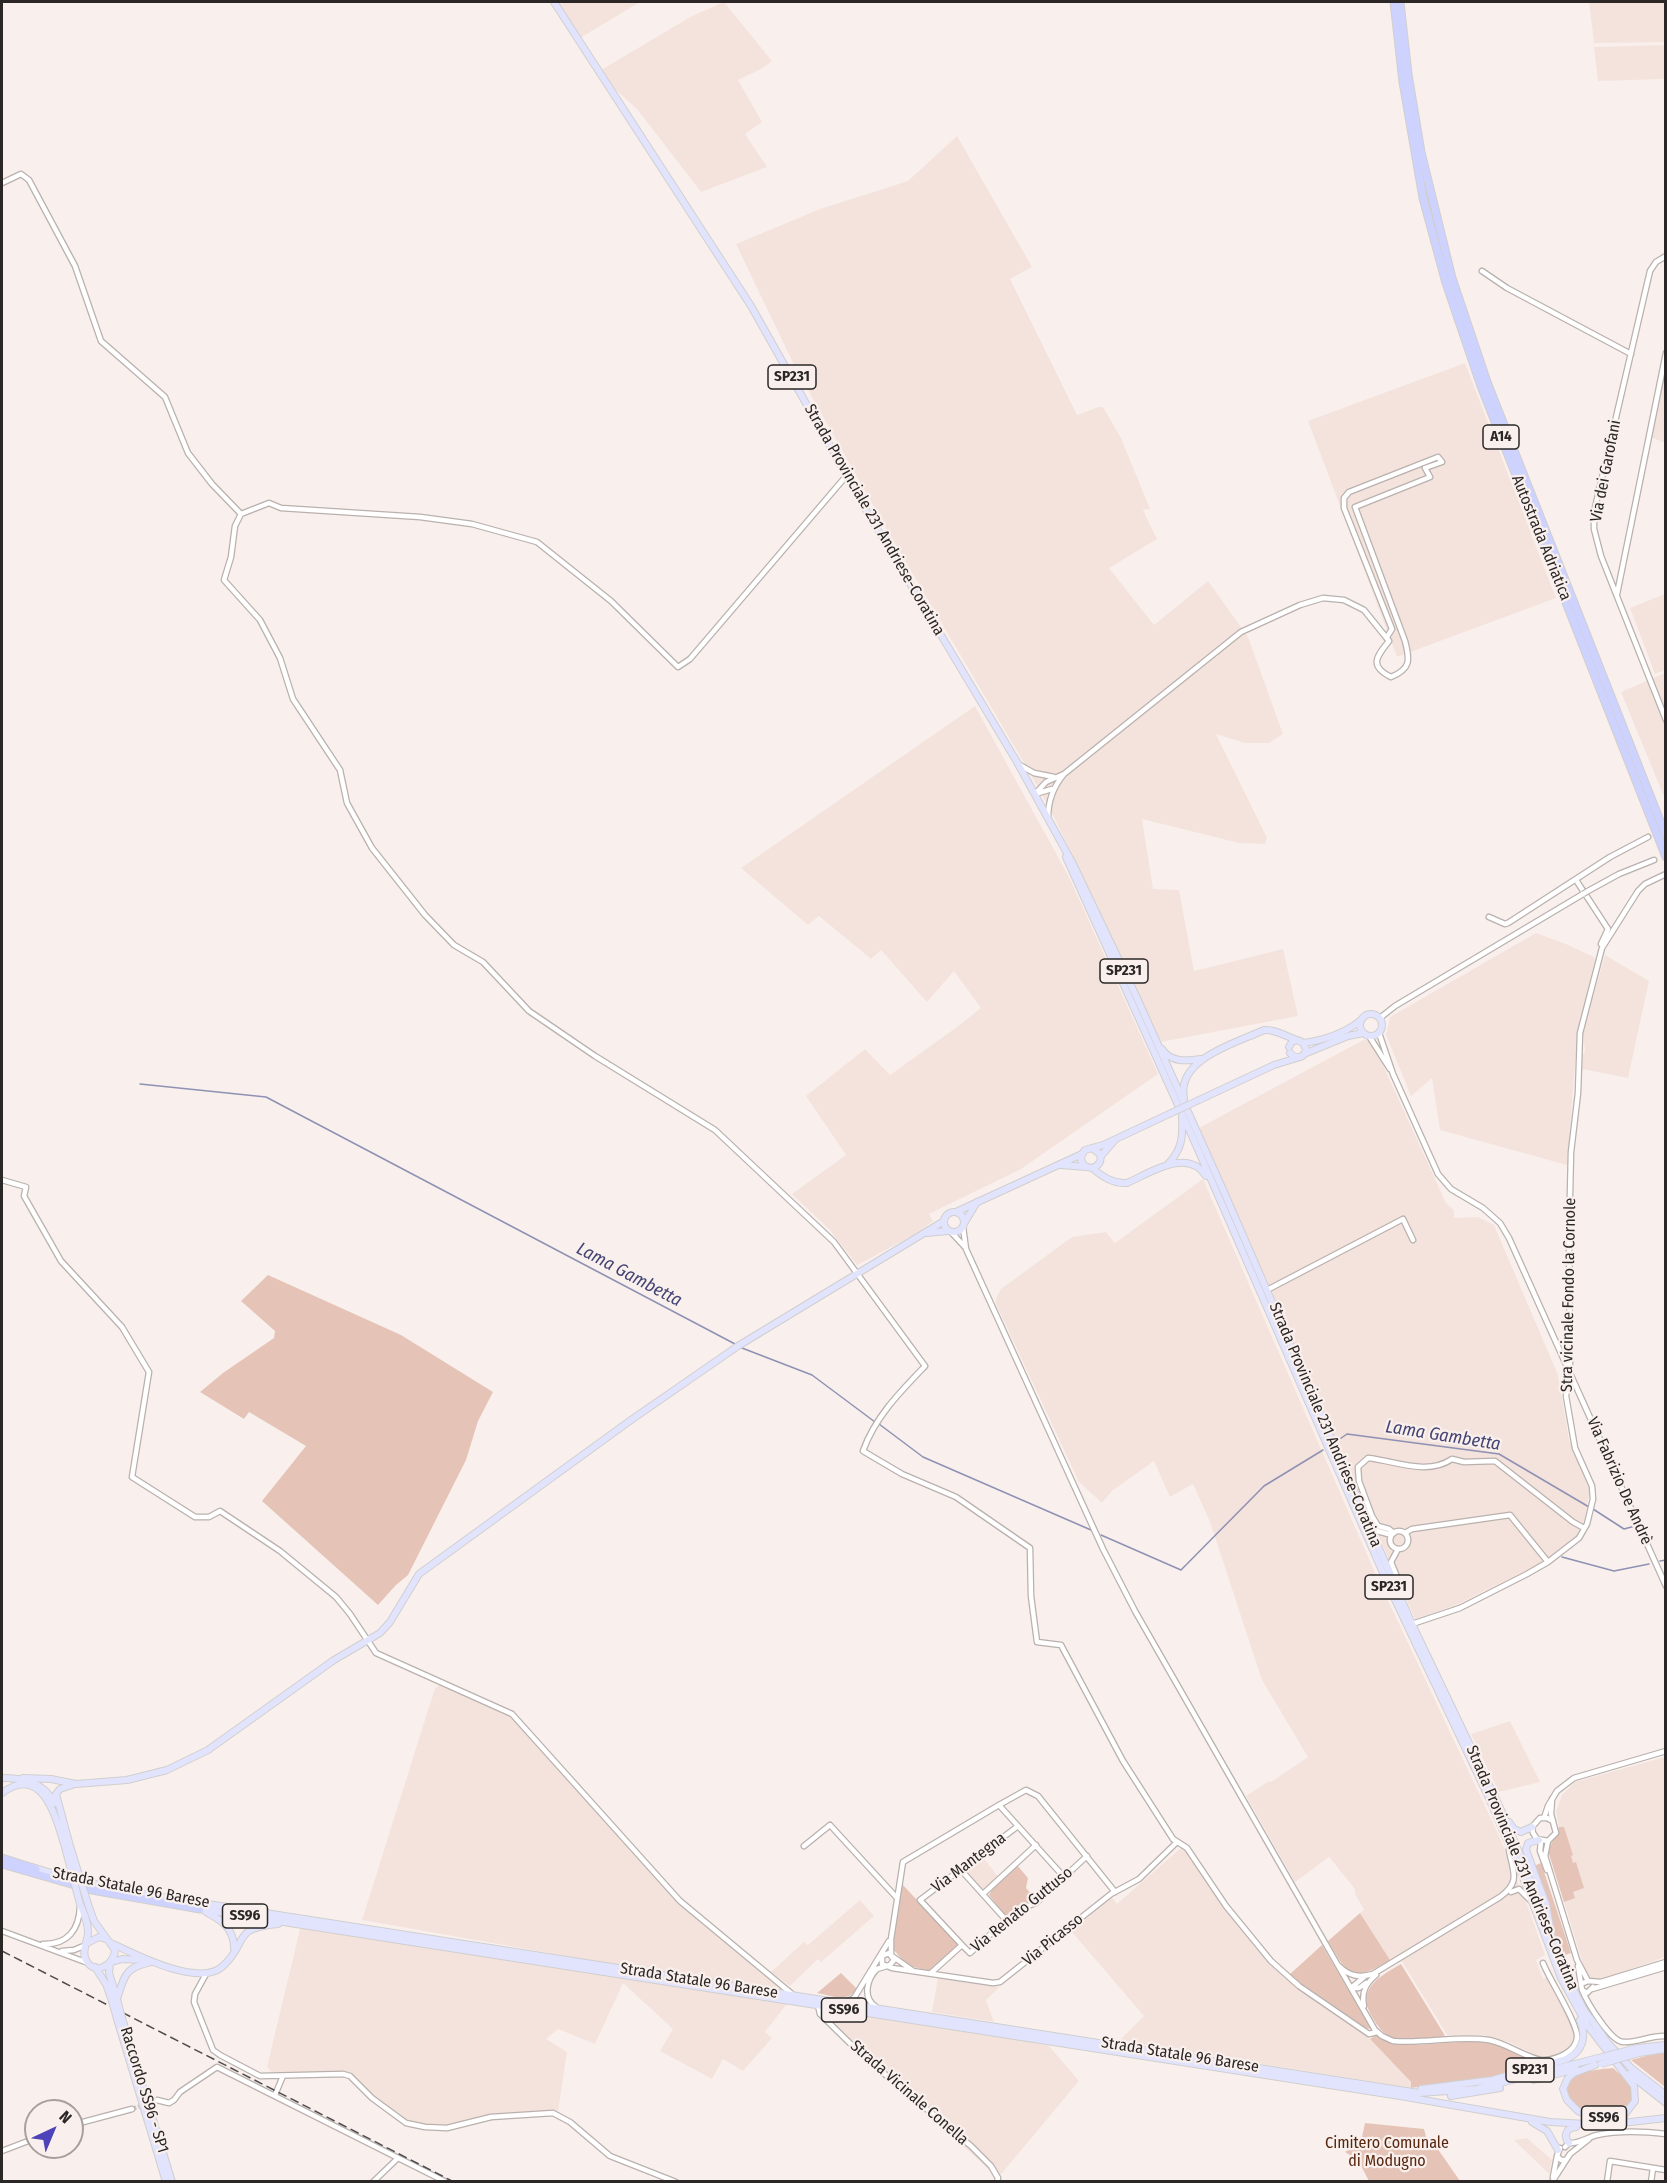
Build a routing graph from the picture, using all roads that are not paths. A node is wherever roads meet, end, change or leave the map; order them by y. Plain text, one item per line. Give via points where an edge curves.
1 (554, 2) edge
2 (1394, 2) edge
3 (1400, 2) edge
4 (2, 183) edge
5 (1665, 256) edge
6 (1482, 271) dead end
7 (1665, 353) edge
8 (1631, 354) junction
9 (847, 475) junction
10 (241, 514) junction
11 (1617, 594) junction
12 (1387, 637) junction
13 (1665, 720) edge
14 (1017, 762) junction
15 (1064, 774) junction
16 (1054, 777) junction
17 (1054, 787) junction
18 (1035, 794) junction
19 (1048, 818) junction
20 (1054, 829) junction
21 (1665, 836) edge
22 (1648, 837) dead end
23 (1665, 857) edge
24 (1654, 860) dead end
25 (1665, 874) edge
26 (1576, 880) junction
27 (1489, 917) dead end
28 (1602, 948) junction
29 (1380, 1018) junction
30 (1361, 1019) junction
31 (1280, 1033) junction
32 (1379, 1033) junction
33 (1366, 1034) junction
34 (1154, 1037) junction
35 (1302, 1042) junction
36 (1289, 1050) junction
37 (1304, 1054) junction
38 (1297, 1058) junction
39 (1202, 1059) junction
40 (1274, 1065) junction
41 (1393, 1074) junction
42 (1186, 1115) junction
43 (1118, 1138) junction
44 (1092, 1148) junction
45 (1082, 1154) junction
46 (1100, 1160) junction
47 (1057, 1165) junction
48 (1165, 1167) junction
49 (1089, 1168) junction
50 (2, 1180) edge
51 (1109, 1180) junction
52 (1219, 1196) junction
53 (977, 1202) junction
54 (956, 1212) junction
55 (944, 1221) junction
56 (964, 1225) junction
57 (950, 1231) junction
58 (927, 1233) junction
59 (1413, 1240) dead end
60 (966, 1249) junction
61 (857, 1274) junction
62 (1267, 1290) junction
63 (1570, 1372) junction
64 (1361, 1508) junction
65 (1584, 1528) junction
66 (1405, 1533) junction
67 (1393, 1534) junction
68 (1398, 1549) junction
69 (1548, 1562) junction
70 (1665, 1586) edge
71 (1402, 1601) junction
72 (1412, 1624) junction
73 (367, 1641) junction
74 (1665, 1751) edge
75 (2, 1778) edge
76 (23, 1778) junction
77 (76, 1784) junction
78 (2, 1792) edge
79 (1552, 1799) junction
80 (999, 1804) junction
81 (60, 1812) junction
82 (1502, 1812) junction
83 (1544, 1818) junction
84 (1553, 1821) junction
85 (1018, 1826) junction
86 (1532, 1827) junction
87 (1506, 1837) junction
88 (1540, 1841) junction
89 (1548, 1841) junction
90 (1177, 1842) junction
91 (1036, 1845) junction
92 (804, 1846) dead end
93 (67, 1847) junction
94 (2, 1856) edge
95 (1087, 1856) junction
96 (2, 1864) edge
97 (36, 1869) joint
98 (961, 1870) junction
99 (1064, 1878) junction
100 (1552, 1882) junction
101 (1115, 1892) junction
102 (983, 1894) junction
103 (1500, 1897) junction
104 (897, 1898) junction
105 (84, 1904) junction
106 (1533, 1904) junction
107 (200, 1909) junction
108 (1006, 1920) junction
109 (289, 1923) junction
110 (2, 1931) edge
111 (891, 1939) junction
112 (109, 1941) junction
113 (38, 1944) junction
114 (87, 1944) junction
115 (1554, 1944) junction
116 (962, 1945) junction
117 (60, 1951) junction
118 (234, 1952) junction
119 (892, 1955) junction
120 (882, 1956) junction
121 (1577, 1960) junction
122 (153, 1961) junction
123 (1335, 1962) junction
124 (1665, 1962) edge
125 (88, 1963) junction
126 (111, 1963) junction
127 (1543, 1963) dead end
128 (886, 1966) junction
129 (95, 1967) junction
130 (1665, 1967) edge
131 (912, 1970) junction
132 (931, 1973) junction
133 (206, 1974) junction
134 (1368, 1978) junction
135 (1561, 1978) junction
136 (1589, 1981) junction
137 (1581, 1987) junction
138 (1351, 1988) junction
139 (1592, 1990) junction
140 (794, 1995) junction
141 (114, 2000) junction
142 (840, 2003) junction
143 (818, 2005) junction
144 (1591, 2007) junction
145 (881, 2009) junction
146 (1367, 2017) junction
147 (120, 2018) junction
148 (1377, 2032) junction
149 (1665, 2036) edge
150 (1665, 2047) edge
151 (1611, 2051) junction
152 (1598, 2062) junction
153 (284, 2076) junction
154 (1400, 2093) junction
155 (1665, 2093) edge
156 (275, 2095) junction
157 (157, 2100) tunnel mouth
158 (1665, 2103) edge
159 (132, 2109) tunnel mouth
160 (1494, 2113) junction
161 (1665, 2118) edge
162 (84, 2121) edge
163 (1606, 2125) junction
164 (1665, 2134) edge
165 (1591, 2137) junction
166 (24, 2143) edge
167 (1563, 2149) junction
168 (2, 2151) edge
169 (1570, 2154) junction
170 (398, 2158) junction
171 (1565, 2160) junction
172 (1653, 2168) junction
173 (1665, 2170) edge
174 (166, 2181) edge
175 (172, 2181) edge
176 (373, 2181) edge
177 (446, 2181) edge
178 (676, 2181) edge
179 (997, 2181) edge
180 (1552, 2181) edge
181 (1607, 2181) edge
182 (1651, 2181) edge

1 - 9 main road, Strada Provinciale 231 Andriese-Coratina / SP231 via 742,291
2 - 23 highway, Autostrada Adriatica / A14 via 1423,198 1446,283 1485,396
3 - 21 highway, Autostrada Adriatica / A14 via 1421,152 1452,278 1487,382
4 - 10 street via 21,174 29,180 75,266 101,341 165,397 188,453
5 - 8 street, Via dei Garofani via 1650,271
6 - 8 street
7 - 11 street
8 - 11 street, Via dei Garofani via 1594,512 1601,556
9 - 10 street via 705,643 678,667 611,601 537,542 472,524 420,517 269,503
9 - 14 main road, Strada Provinciale 231 Andriese-Coratina / SP231
10 - 61 street via 224,580 260,620 280,658 293,699 340,770 347,803 372,848 425,915 454,945 483,962 530,1011 716,1130 834,1242
11 - 13 street, Via dei Garofani
12 - 12 street via 1392,629 1344,508 1344,498 1349,492 1438,457 1442,462 1425,468 1430,477 1355,507 1408,654 1408,666 1391,677 1380,672 1377,663 1378,654 1389,641
12 - 15 street via 1364,610 1344,600 1323,598 1300,605 1241,632
14 - 16 street via 1034,773
14 - 18 main road, Strada Provinciale 231 Andriese-Coratina / SP231
15 - 16 street
15 - 17 street
16 - 18 street
17 - 18 street
17 - 19 street
18 - 19 main road, Strada Provinciale 231 Andriese-Coratina / SP231
19 - 20 main road, Strada Provinciale 231 Andriese-Coratina / SP231
20 - 34 main road, Strada Provinciale 231 Andriese-Coratina / SP231 via 1088,892
20 - 42 main road, Strada Provinciale 231 Andriese-Coratina / SP231
22 - 26 street
24 - 29 street via 1585,893
25 - 28 street, Stra vicinale Fondo la Cornole via 1638,891
26 - 27 street via 1508,923
26 - 28 street via 1608,929
28 - 63 street, Stra vicinale Fondo la Cornole via 1580,1033 1571,1152
29 - 30 main road via 1370,1014
29 - 32 main road
30 - 33 main road via 1360,1027
30 - 35 main road via 1352,1028 1322,1040
31 - 35 main road
31 - 36 main road
31 - 39 main road via 1264,1030
32 - 33 main road
32 - 41 street
33 - 37 main road via 1348,1036
33 - 41 street
34 - 39 main road via 1165,1054 1174,1059
34 - 42 main road, Strada Provinciale 231 Andriese-Coratina / SP231
35 - 36 main road via 1292,1042
35 - 37 main road
36 - 38 main road
36 - 40 main road
37 - 38 main road
38 - 40 main road
39 - 42 main road via 1184,1079
40 - 43 main road, bridge
41 - 63 street, Via Fabrizio De Andrè via 1438,1173 1451,1189 1500,1223 1509,1238
42 - 48 main road via 1181,1146
42 - 52 main road, Strada Provinciale 231 Andriese-Coratina / SP231
42 - 62 main road, Strada Provinciale 231 Andriese-Coratina / SP231
43 - 44 main road
43 - 46 main road
44 - 45 main road
44 - 46 main road via 1098,1151
45 - 47 main road
45 - 49 main road via 1082,1163
46 - 49 main road
46 - 51 main road
47 - 49 main road
47 - 53 main road
48 - 51 main road via 1127,1183
48 - 52 main road via 1188,1162 1197,1165
49 - 51 main road
50 - 73 street via 26,1187 24,1196 61,1261 122,1327 149,1372 132,1477 195,1517 208,1517 219,1511 280,1551 344,1606
52 - 87 main road, Strada Provinciale 231 Andriese-Coratina / SP231 via 1390,1589
53 - 54 main road
53 - 56 main road
54 - 55 main road via 946,1215
54 - 56 main road via 961,1214
55 - 57 main road
55 - 58 main road
56 - 57 main road via 958,1232
56 - 60 street
57 - 58 main road
57 - 60 street
58 - 61 main road
59 - 62 street via 1402,1220
60 - 123 street via 1124,1590
61 - 73 main road via 698,1372 418,1574 388,1626
61 - 90 street via 925,1366 897,1395 869,1433 862,1451 902,1474 956,1497 1029,1548 1037,1642 1061,1645 1123,1761
62 - 64 main road, Strada Provinciale 231 Andriese-Coratina / SP231
63 - 65 street, Stra vicinale Fondo la Cornole via 1566,1396 1575,1448 1592,1486 1591,1508
63 - 70 street, Via Fabrizio De Andrè
64 - 67 street via 1377,1531
64 - 71 main road, Strada Provinciale 231 Andriese-Coratina / SP231
65 - 67 street via 1495,1461 1452,1459 1427,1468 1368,1458 1358,1467 1362,1492 1375,1522
65 - 69 street, Stra vicinale Fondo la Cornole via 1579,1538
66 - 67 street
66 - 68 street via 1408,1542
66 - 69 street via 1510,1515
67 - 68 street via 1391,1543
68 - 71 street via 1391,1562 1402,1589
69 - 72 street, Stra vicinale Fondo la Cornole via 1460,1608
71 - 72 main road, Strada Provinciale 231 Andriese-Coratina / SP231
72 - 82 main road, Strada Provinciale 231 Andriese-Coratina / SP231
73 - 77 main road via 187,1761 141,1777
73 - 140 street via 376,1653 512,1714 680,1901
74 - 79 street via 1574,1778 1559,1788
75 - 76 main road
76 - 77 main road
76 - 81 main road via 44,1789
77 - 81 main road via 57,1791
78 - 93 main road via 22,1784 43,1794
79 - 83 street
79 - 84 street
80 - 85 street
80 - 95 street via 1026,1790 1038,1796
80 - 104 street via 903,1862
81 - 93 main road
82 - 86 main road via 1518,1831
82 - 115 main road, Strada Provinciale 231 Andriese-Coratina / SP231
83 - 84 street
83 - 86 street
84 - 89 street via 1556,1833
85 - 91 street
85 - 98 street, Via Mantegna
86 - 88 street via 1533,1835
87 - 103 street via 1514,1883
87 - 106 main road, Strada Provinciale 231 Andriese-Coratina / SP231
88 - 89 street
88 - 100 street via 1541,1856
88 - 115 main road via 1528,1843 1526,1850 1546,1904
89 - 100 street via 1545,1856
90 - 101 street, Via Picasso via 1139,1879
90 - 148 street via 1187,1848 1233,1915 1284,1974 1369,2034
91 - 99 street
91 - 102 street
92 - 104 street via 830,1825
93 - 105 main road, bridge
94 - 97 highway, Strada Statale 96 Barese
95 - 99 street, Via Renato Guttuso
95 - 101 street
96 - 107 highway, Strada Statale 96 Barese via 92,1890
97 - 140 main road, Strada Statale 96 Barese / SS96 via 131,1892
98 - 102 street
98 - 116 street, Via Mantegna via 920,1900
99 - 108 street, Via Renato Guttuso via 1010,1923
100 - 121 street
101 - 132 street, Via Picasso via 1000,1982
102 - 108 street
103 - 106 street via 1519,1889
103 - 134 street
104 - 111 street
105 - 112 main road
105 - 113 street via 78,1925 69,1937 57,1943
105 - 114 main road
106 - 135 main road, Strada Provinciale 231 Andriese-Coratina / SP231
107 - 109 main road, Strada Statale 96 Barese / SS96
107 - 118 main road via 227,1926 232,1933
108 - 116 street, Via Renato Guttuso via 970,1953
109 - 118 main road via 257,1926 244,1935
109 - 143 main road, Strada Statale 96 Barese / SS96
110 - 113 street
111 - 119 street
111 - 120 street
112 - 114 main road via 99,1937
112 - 122 main road
112 - 126 main road via 115,1955
113 - 117 street
114 - 117 street
114 - 125 main road via 84,1952
115 - 151 main road, Strada Provinciale 231 Andriese-Coratina / SP231 via 1578,1998
116 - 132 street, Via Renato Guttuso
117 - 125 street
118 - 133 main road via 222,1968
119 - 120 street
119 - 128 street via 892,1964
119 - 131 street
120 - 128 street via 881,1962
120 - 142 street via 854,1998
121 - 136 street
121 - 137 street
122 - 126 main road via 127,1959
122 - 133 main road
122 - 141 main road via 126,1973
123 - 134 street via 1350,1974
123 - 138 street
124 - 136 street via 1600,1982
125 - 129 main road
126 - 129 main road
126 - 141 main road
127 - 148 street via 1577,2030 1575,2043 1561,2056 1540,2060 1489,2040 1398,2041
128 - 131 street, Via Picasso
128 - 145 street via 873,1972 868,1987 869,2000
129 - 141 main road
130 - 139 street
131 - 132 street, Via Picasso
133 - 153 street via 194,2002 213,2050 260,2076
134 - 138 street
134 - 146 street via 1362,1999
135 - 151 main road, Strada Provinciale 231 Andriese-Coratina / SP231 via 1583,2019
135 - 154 main road, SP231 via 1583,2029 1582,2043 1572,2057 1492,2080
136 - 137 street
136 - 139 street
137 - 139 street via 1587,1993
137 - 144 street
138 - 146 street
139 - 144 street
140 - 142 main road, Strada Statale 96 Barese / SS96
141 - 147 main road, Raccordo SS96 - SP1, bridge
142 - 145 main road, Strada Statale 96 Barese / SS96
143 - 154 main road, Strada Statale 96 Barese / SS96
143 - 179 street, Strada Vicinale Conella via 820,2014 863,2056 991,2166
144 - 149 street via 1618,2041
145 - 154 main road, Strada Statale 96 Barese / SS96
146 - 148 street
147 - 174 main road, Raccordo SS96 - SP1
147 - 175 main road, Raccordo SS96 - SP1
150 - 152 main road, SS96, bridge
151 - 152 main road, SS96 via 1636,2091 1634,2103 1625,2114 1592,2117 1566,2100 1563,2089 1568,2078
151 - 155 main road
151 - 158 main road via 1631,2076
152 - 154 main road, SS96 via 1477,2089
153 - 156 street
153 - 178 street via 350,2076 391,2114 406,2123 425,2127 447,2128 491,2117 553,2113 570,2122 610,2156
154 - 160 main road, SS96
156 - 157 street via 217,2067 169,2103
156 - 170 street
159 - 162 street
160 - 163 main road, SS96 via 1564,2124
160 - 167 main road via 1541,2126
161 - 163 main road, SS96
163 - 167 main road via 1570,2128
164 - 165 street via 1637,2131
165 - 167 street
165 - 169 street
166 - 168 street
167 - 169 street
167 - 171 street via 1561,2160
167 - 180 street
169 - 171 street
170 - 176 street
170 - 177 street
171 - 180 street
172 - 173 street
172 - 181 street via 1610,2161
172 - 182 street

